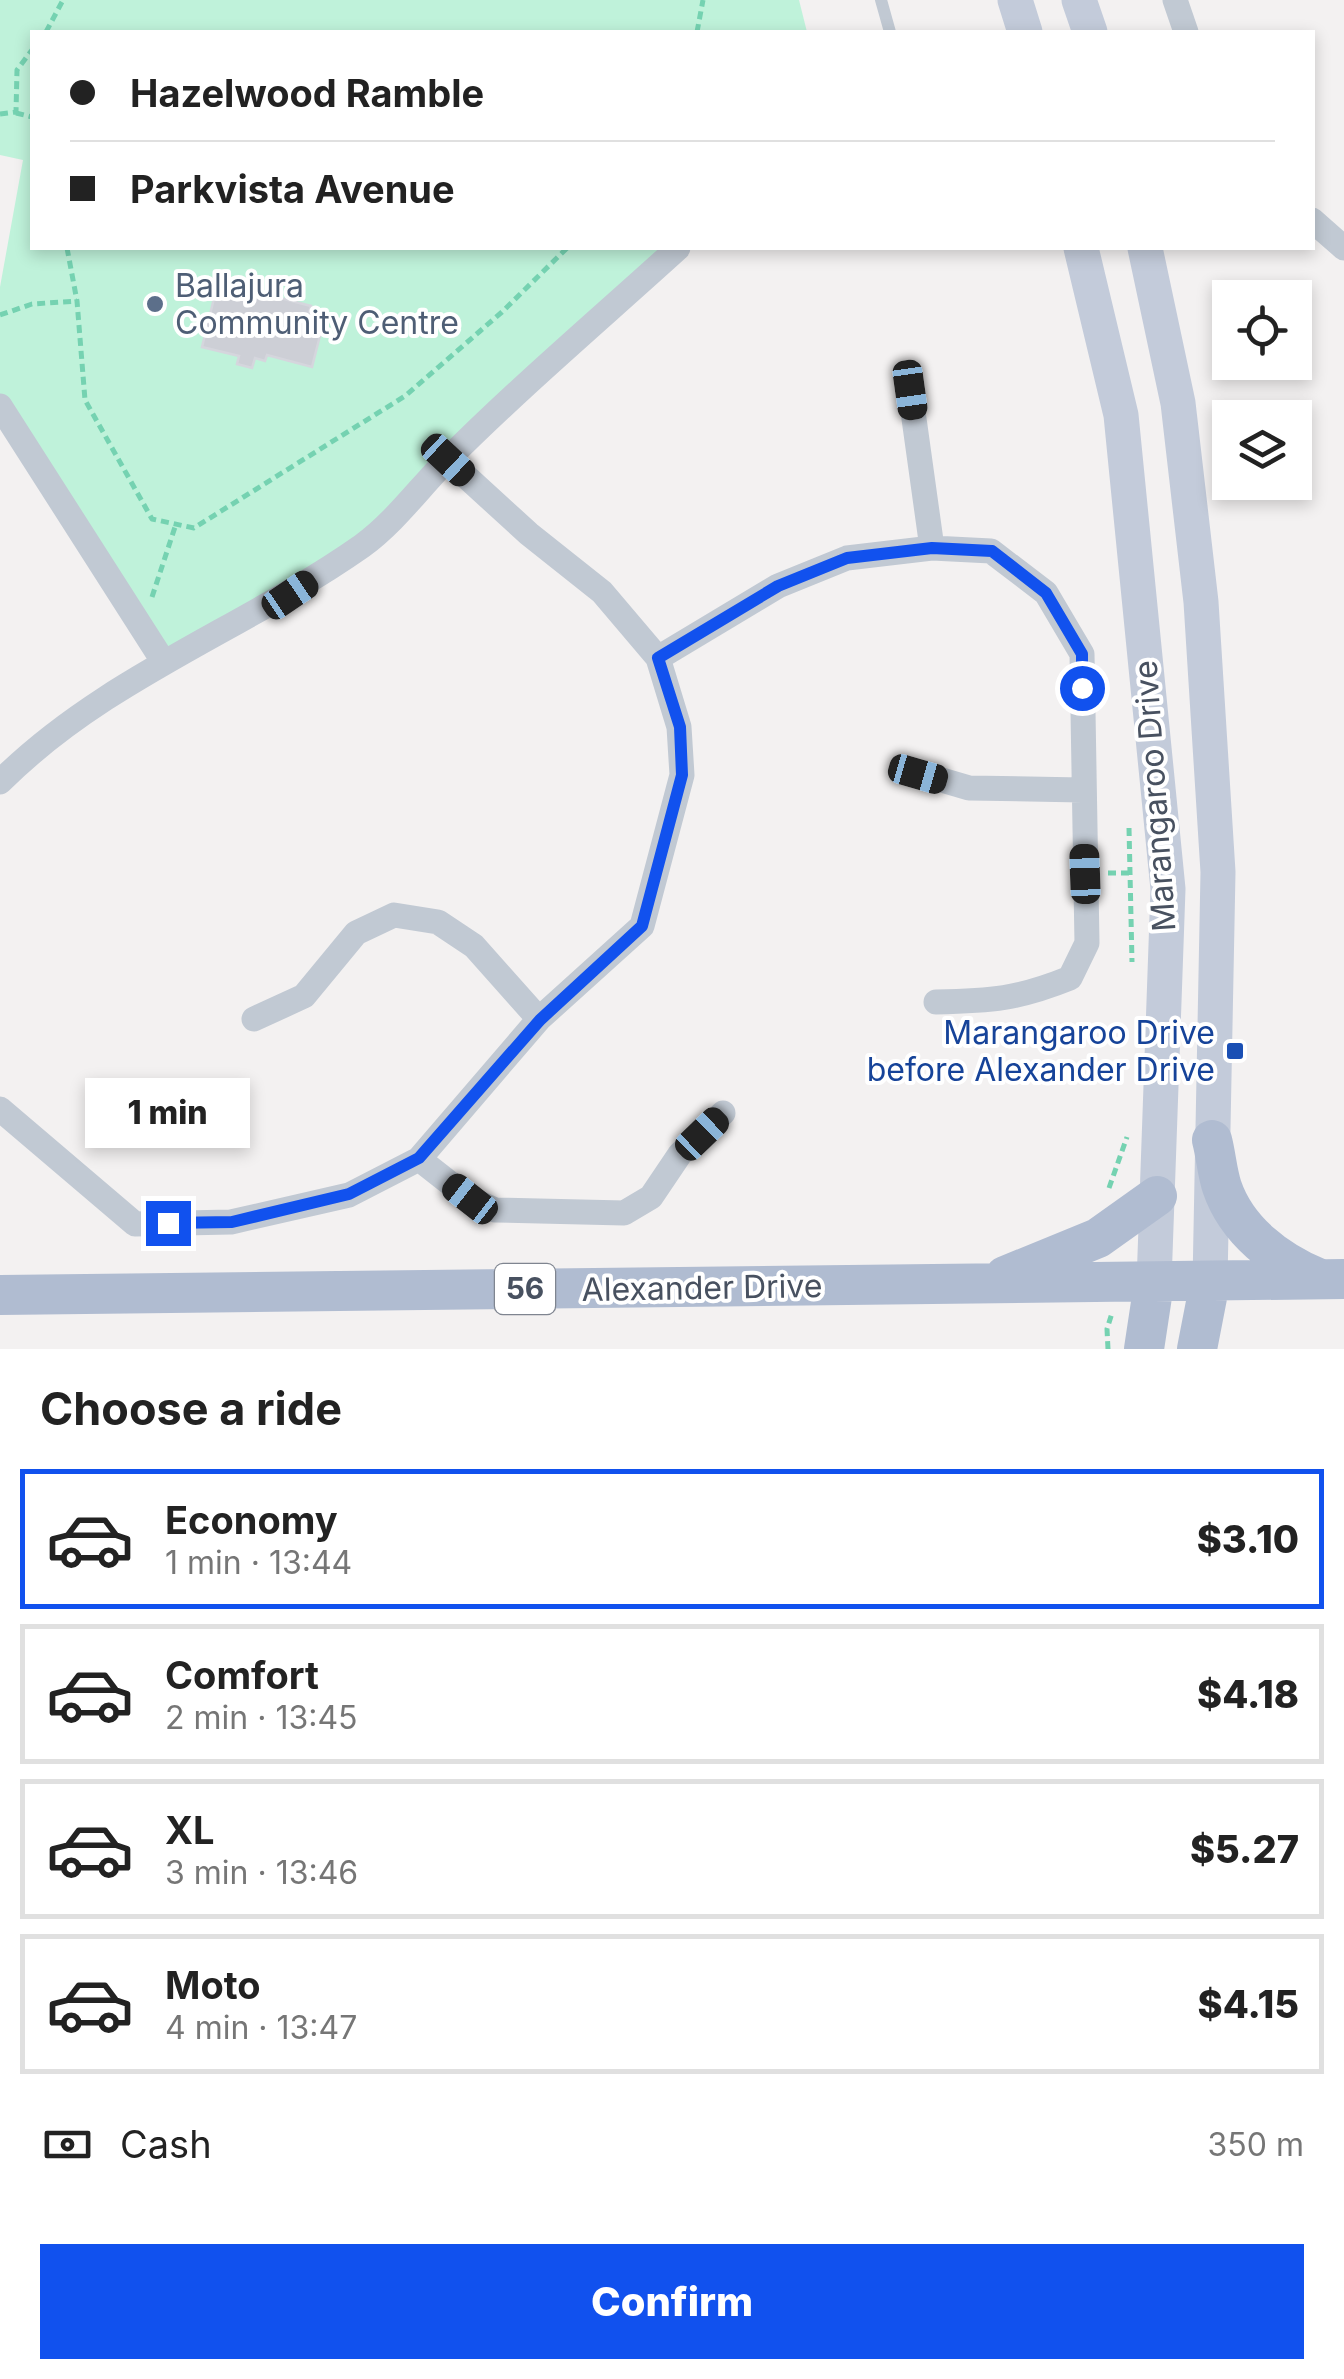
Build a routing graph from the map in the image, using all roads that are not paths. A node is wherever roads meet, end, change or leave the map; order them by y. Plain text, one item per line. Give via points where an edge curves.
1 (881, 0) edge
2 (1016, 0) edge
3 (1080, 0) edge
4 (1175, 0) edge
5 (889, 30) edge
6 (1024, 30) edge
7 (1089, 30) edge
8 (1185, 30) edge
9 (1315, 223) edge
10 (1344, 248) edge
11 (676, 250) edge
12 (1081, 250) edge
13 (1145, 250) edge
14 (910, 390) dead end
15 (0, 406) edge
16 (448, 460) junction
17 (932, 548) junction
18 (658, 658) junction
19 (163, 661) junction
20 (918, 774) dead end
21 (0, 782) edge
22 (1082, 790) junction
23 (936, 1002) dead end
24 (254, 1019) dead end
25 (540, 1020) junction
26 (0, 1109) edge
27 (724, 1113) dead end
28 (1212, 1140) junction
29 (419, 1158) junction
30 (1157, 1196) junction
31 (1333, 1279) edge
32 (1154, 1282) junction
33 (1210, 1282) junction
34 (983, 1284) junction
35 (0, 1295) edge
36 (1144, 1349) edge
37 (1197, 1349) edge

1 - 5 lane
2 - 6 main road
3 - 7 main road
4 - 8 street
9 - 10 street
11 - 16 street
12 - 30 main road, Marangaroo Drive via 1121,415 1168,889
13 - 28 main road, Marangaroo Drive via 1178,403 1201,602 1218,872
14 - 17 street
15 - 19 street
16 - 18 street via 602,592
16 - 19 street via 367,542 290,595
17 - 18 street via 847,558 778,586
17 - 22 street via 992,551 1046,593 1082,654
18 - 25 street via 680,727 682,775 642,926
19 - 21 street via 71,721
20 - 22 street via 969,788
22 - 23 street via 1087,943 1070,978 999,1001
24 - 25 street via 304,996 356,932 394,915 438,922 474,946
25 - 29 street
26 - 29 street via 136,1224 232,1222 349,1194
27 - 29 street via 680,1154 651,1198 624,1213 496,1210 470,1199
28 - 31 main road via 1222,1188 1262,1246 1293,1268
28 - 33 main road, Marangaroo Drive
30 - 32 main road, Marangaroo Drive
30 - 34 main road via 1098,1238
31 - 33 main road, Alexander Drive / 56
32 - 33 main road, Alexander Drive / 56
32 - 34 main road, Alexander Drive / 56
32 - 36 main road, Marangaroo Drive
33 - 37 main road, Marangaroo Drive
34 - 35 main road, Alexander Drive / 56

